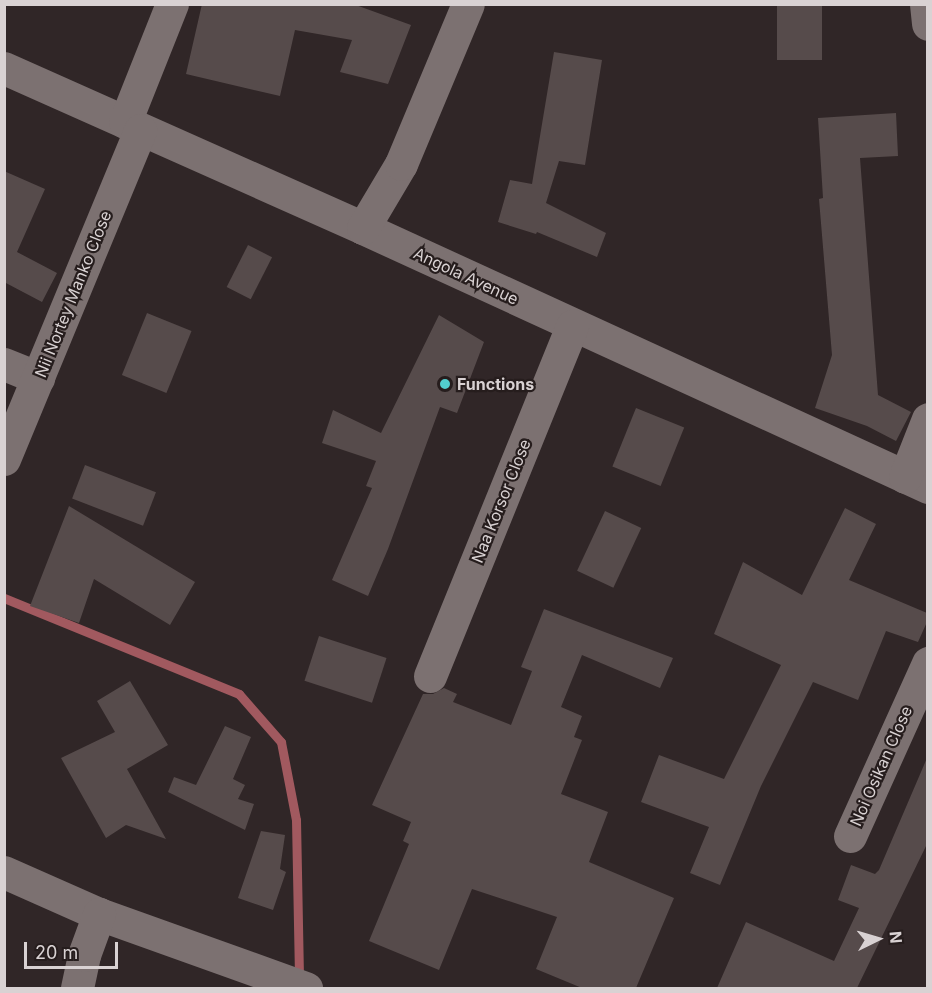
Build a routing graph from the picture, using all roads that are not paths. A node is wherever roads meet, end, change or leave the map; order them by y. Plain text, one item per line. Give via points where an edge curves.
1 (172, 4) edge
2 (468, 4) edge
3 (926, 4) edge
4 (927, 24) edge
5 (4, 68) edge
6 (132, 126) junction
7 (363, 228) junction
8 (572, 326) junction
9 (4, 364) edge
10 (38, 378) junction
11 (927, 419) edge
12 (4, 459) edge
13 (916, 482) edge
14 (927, 663) edge
15 (430, 676) dead end
16 (850, 836) dead end
17 (4, 872) edge
18 (99, 914) junction
19 (295, 985) edge
20 (78, 988) edge

1 - 6 street, Nii Nortey Manko Close
2 - 7 street via 401,164
3 - 4 street
5 - 6 street, Angola Avenue
6 - 7 street, Angola Avenue
6 - 10 street, Nii Nortey Manko Close
7 - 8 street, Angola Avenue
8 - 13 street, Angola Avenue
8 - 15 street, Naa Korsor Close
9 - 10 street
10 - 12 street, Nii Nortey Manko Close
11 - 13 street
14 - 16 street, Noi Osikan Close
17 - 18 street
18 - 19 street
18 - 20 street via 84,955

